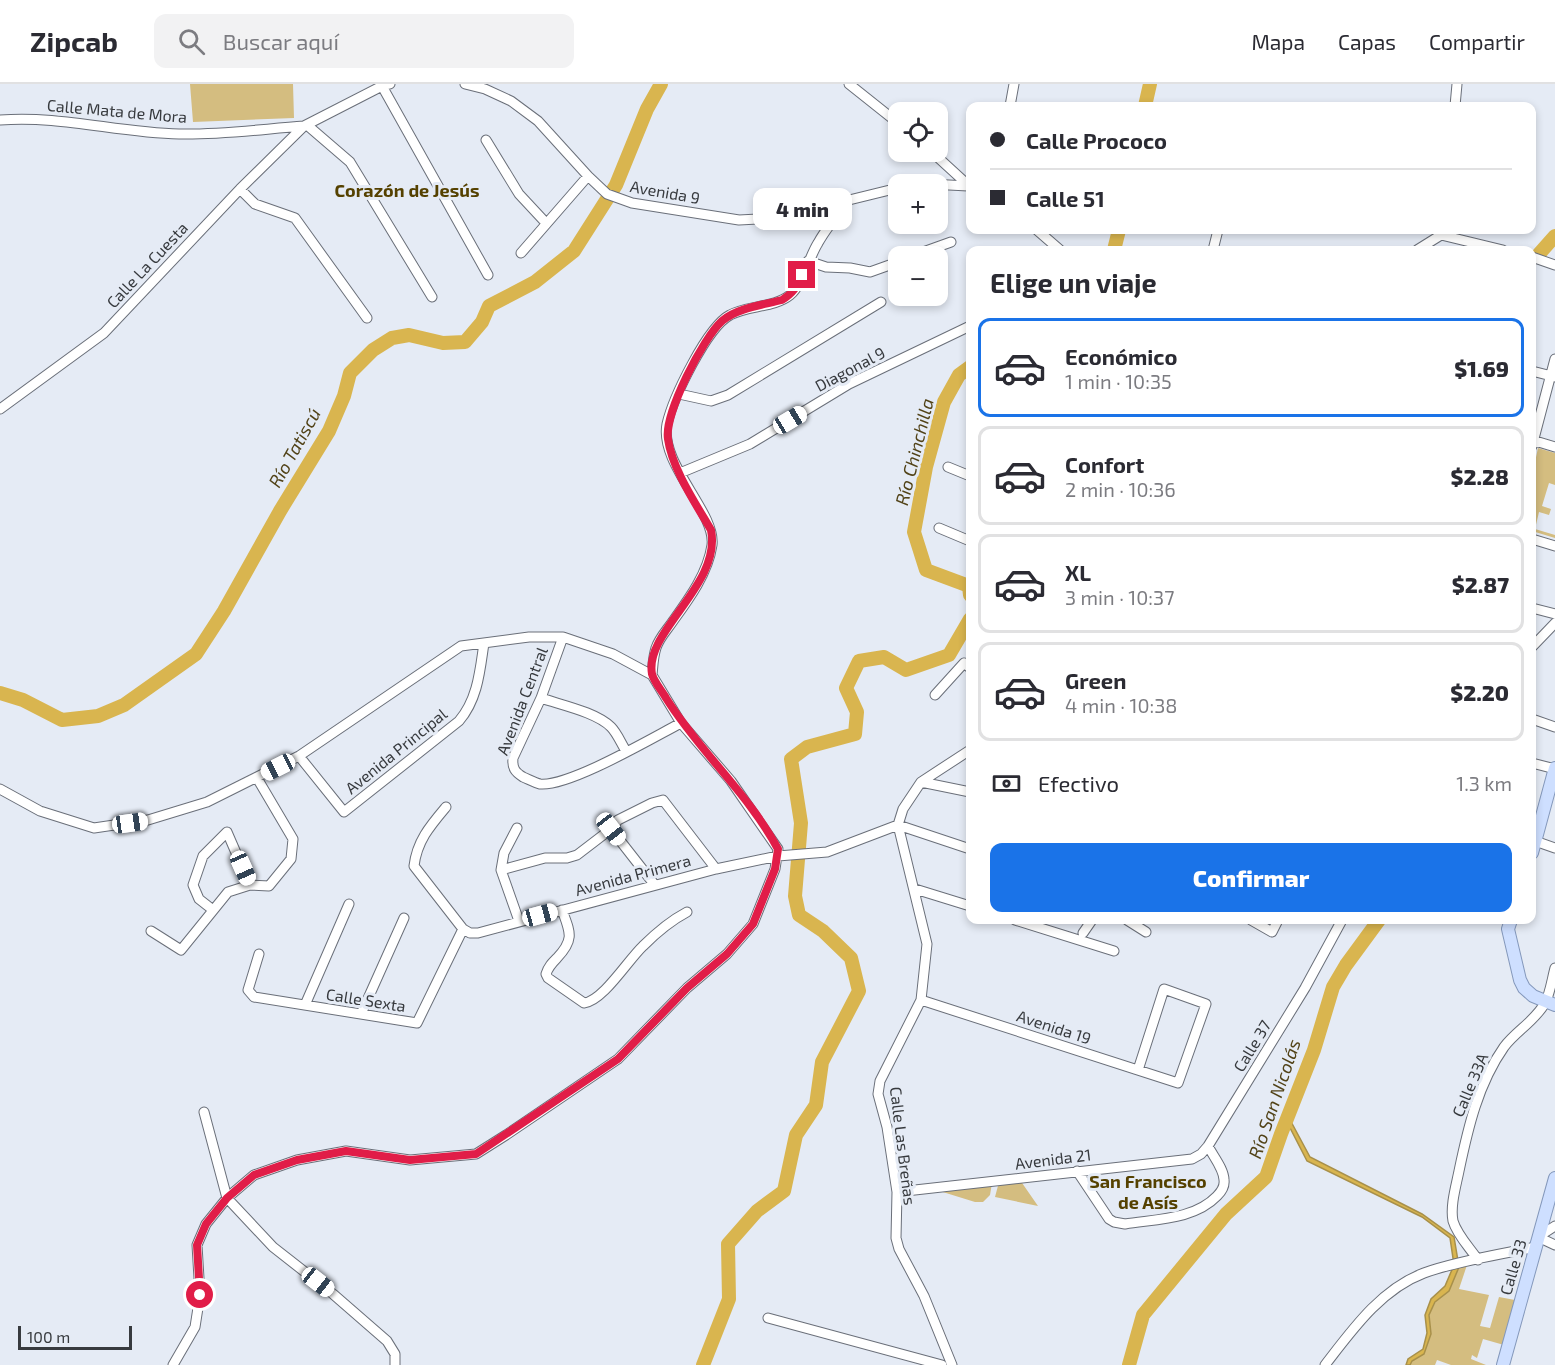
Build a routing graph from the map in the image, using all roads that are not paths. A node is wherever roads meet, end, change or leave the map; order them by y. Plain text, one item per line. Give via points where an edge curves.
1 (465, 84) edge
2 (849, 84) edge
3 (1014, 84) edge
4 (1457, 84) edge
5 (386, 85) edge
6 (1011, 102) edge
7 (1455, 102) edge
8 (888, 115) edge
9 (0, 120) edge
10 (305, 126) junction
11 (486, 140) dead end
12 (944, 162) edge
13 (588, 176) junction
14 (966, 181) edge
15 (948, 184) edge
16 (966, 184) edge
17 (240, 189) junction
18 (888, 190) edge
19 (846, 201) junction
20 (546, 223) junction
21 (1042, 234) edge
22 (1439, 234) edge
23 (1449, 234) edge
24 (951, 243) dead end
25 (942, 246) edge
26 (1055, 246) edge
27 (1423, 246) edge
28 (1489, 246) edge
29 (521, 253) dead end
30 (1536, 259) edge
31 (808, 261) junction
32 (888, 265) edge
33 (1555, 265) edge
34 (488, 275) dead end
35 (432, 297) dead end
36 (881, 302) dead end
37 (367, 318) dead end
38 (966, 328) edge
39 (1555, 359) edge
40 (1536, 372) edge
41 (1553, 377) edge
42 (679, 394) junction
43 (0, 409) edge
44 (1536, 430) edge
45 (1536, 443) edge
46 (1555, 447) edge
47 (948, 467) dead end
48 (680, 473) junction
49 (966, 474) edge
50 (939, 528) dead end
51 (966, 539) edge
52 (1536, 540) edge
53 (1555, 546) edge
54 (1536, 609) edge
55 (1555, 614) edge
56 (1555, 623) edge
57 (563, 637) junction
58 (484, 643) junction
59 (1536, 643) edge
60 (966, 667) edge
61 (652, 675) junction
62 (935, 695) dead end
63 (541, 698) junction
64 (1536, 720) edge
65 (681, 723) junction
66 (1555, 727) edge
67 (626, 751) junction
68 (966, 753) edge
69 (299, 756) junction
70 (1536, 764) edge
71 (1555, 768) edge
72 (257, 778) junction
73 (921, 782) junction
74 (0, 789) edge
75 (966, 791) edge
76 (446, 807) dead end
77 (898, 825) junction
78 (517, 828) dead end
79 (611, 829) junction
80 (1536, 836) edge
81 (1536, 847) edge
82 (966, 848) edge
83 (1555, 848) edge
84 (778, 856) junction
85 (716, 869) junction
86 (501, 870) junction
87 (654, 884) junction
88 (250, 885) junction
89 (915, 889) junction
90 (350, 904) dead end
91 (966, 905) edge
92 (213, 910) junction
93 (562, 910) junction
94 (687, 912) dead end
95 (404, 918) dead end
96 (519, 921) junction
97 (1028, 924) edge
98 (1089, 924) edge
99 (1133, 924) edge
100 (1258, 924) edge
101 (1276, 924) edge
102 (1340, 924) edge
103 (1507, 924) edge
104 (463, 929) junction
105 (151, 931) dead end
106 (1146, 932) dead end
107 (1083, 933) dead end
108 (1114, 951) dead end
109 (259, 954) dead end
110 (1555, 968) edge
111 (921, 1000) junction
112 (1550, 1004) edge
113 (304, 1005) junction
114 (361, 1014) junction
115 (1138, 1070) junction
116 (204, 1113) dead end
117 (1208, 1146) junction
118 (1077, 1171) junction
119 (1555, 1178) edge
120 (897, 1192) junction
121 (227, 1198) junction
122 (1555, 1226) edge
123 (1537, 1242) junction
124 (1555, 1245) edge
125 (1478, 1260) junction
126 (768, 1318) dead end
127 (173, 1365) edge
128 (395, 1365) edge
129 (942, 1365) edge
130 (952, 1365) edge
131 (1325, 1365) edge
132 (1503, 1365) edge

1 - 13 street, Avenida 9 via 511,101 538,121
2 - 8 street
3 - 6 street
4 - 7 street
5 - 10 street
5 - 34 street
9 - 10 street, Calle Mata de Mora via 44,119 179,134
10 - 17 street, Calle La Cuesta
10 - 35 street via 350,162
11 - 20 street via 519,194
12 - 14 street
13 - 19 street, Avenida 9 via 607,194 622,200 739,220
13 - 20 street
15 - 16 street
17 - 37 street via 255,204 295,218
17 - 43 street, Calle La Cuesta via 104,333
18 - 19 street, Avenida 9
19 - 31 street
20 - 29 street
21 - 26 street
22 - 27 street
23 - 28 street
24 - 25 street
30 - 33 street
31 - 32 street via 870,272
31 - 42 street via 789,296 731,314 722,321 699,352
36 - 42 street via 728,395 711,401
38 - 48 street, Diagonal 9 via 849,384 750,444
39 - 41 street
40 - 41 street
41 - 44 street
42 - 48 street via 667,424 671,453
45 - 46 street
47 - 49 street
48 - 61 street via 711,530 712,548 705,571 656,647
50 - 51 street
52 - 53 street
54 - 55 street
56 - 59 street
57 - 58 street
57 - 61 street via 613,654
57 - 63 street, Avenida Central
58 - 69 street via 461,646
58 - 69 street, Avenida Principal via 477,686 459,721 344,812
60 - 62 street
61 - 65 street
63 - 67 street via 606,723
63 - 67 street, Avenida Central via 513,758 515,772 539,784 562,782
64 - 66 street
65 - 67 street, Avenida Central
65 - 84 street via 737,790 774,841
68 - 73 street
69 - 72 street
70 - 71 street
71 - 80 main road
72 - 74 street via 197,805 148,820 94,828 40,811
72 - 88 street via 293,838 291,859 269,886
73 - 75 street
73 - 77 street via 903,808
76 - 104 street via 421,838 414,866
77 - 82 street
77 - 84 street, Avenida Primera via 827,852
77 - 89 street, Calle Las Breñas
78 - 86 street via 504,853
79 - 85 street via 618,820 663,800
79 - 86 street via 577,855 545,858
79 - 87 street
81 - 83 street
84 - 85 street, Avenida Primera
84 - 121 street via 753,924 727,954 687,988 618,1059 476,1154 410,1160 346,1151 297,1160 254,1175
85 - 87 street, Avenida Primera
86 - 96 street
87 - 93 street, Avenida Primera
88 - 92 street via 228,892
88 - 92 street via 227,832 203,856 193,885 199,899
89 - 91 street
89 - 111 street, Calle Las Breñas via 927,944
90 - 113 street
92 - 105 street via 180,950
93 - 94 street via 570,941 546,974 584,1003 595,999 641,947
93 - 96 street, Avenida Primera
95 - 114 street
96 - 104 street, Avenida Primera via 478,933
97 - 108 street
98 - 107 street
99 - 106 street
100 - 101 street via 1272,932
102 - 117 street, Calle 37
103 - 112 main road via 1524,988
104 - 114 street, Calle Sexta via 417,1023
109 - 113 street, Calle Sexta via 250,994
110 - 112 street, Calle 33A
111 - 115 street, Avenida 19
111 - 120 street, Calle Las Breñas via 880,1081 878,1094
112 - 125 street, Calle 33A via 1516,1031 1503,1048 1470,1119 1453,1217
113 - 114 street, Calle Sexta
115 - 115 street, Avenida 19 via 1164,989 1206,1004 1178,1083
116 - 121 street
117 - 118 street, Avenida 21 via 1191,1159
117 - 118 street via 1225,1180 1223,1188 1205,1207 1193,1213 1125,1224 1114,1222
118 - 120 street, Avenida 21
119 - 123 main road, Calle 33
120 - 130 street, Calle Las Breñas via 899,1249 924,1296
121 - 127 street via 206,1224 197,1245 200,1295 195,1327
121 - 128 street via 273,1247 387,1341 395,1354
122 - 123 street
123 - 124 street
123 - 125 street
123 - 132 main road, Calle 33
125 - 131 street via 1424,1273 1406,1282 1373,1307
126 - 129 street

